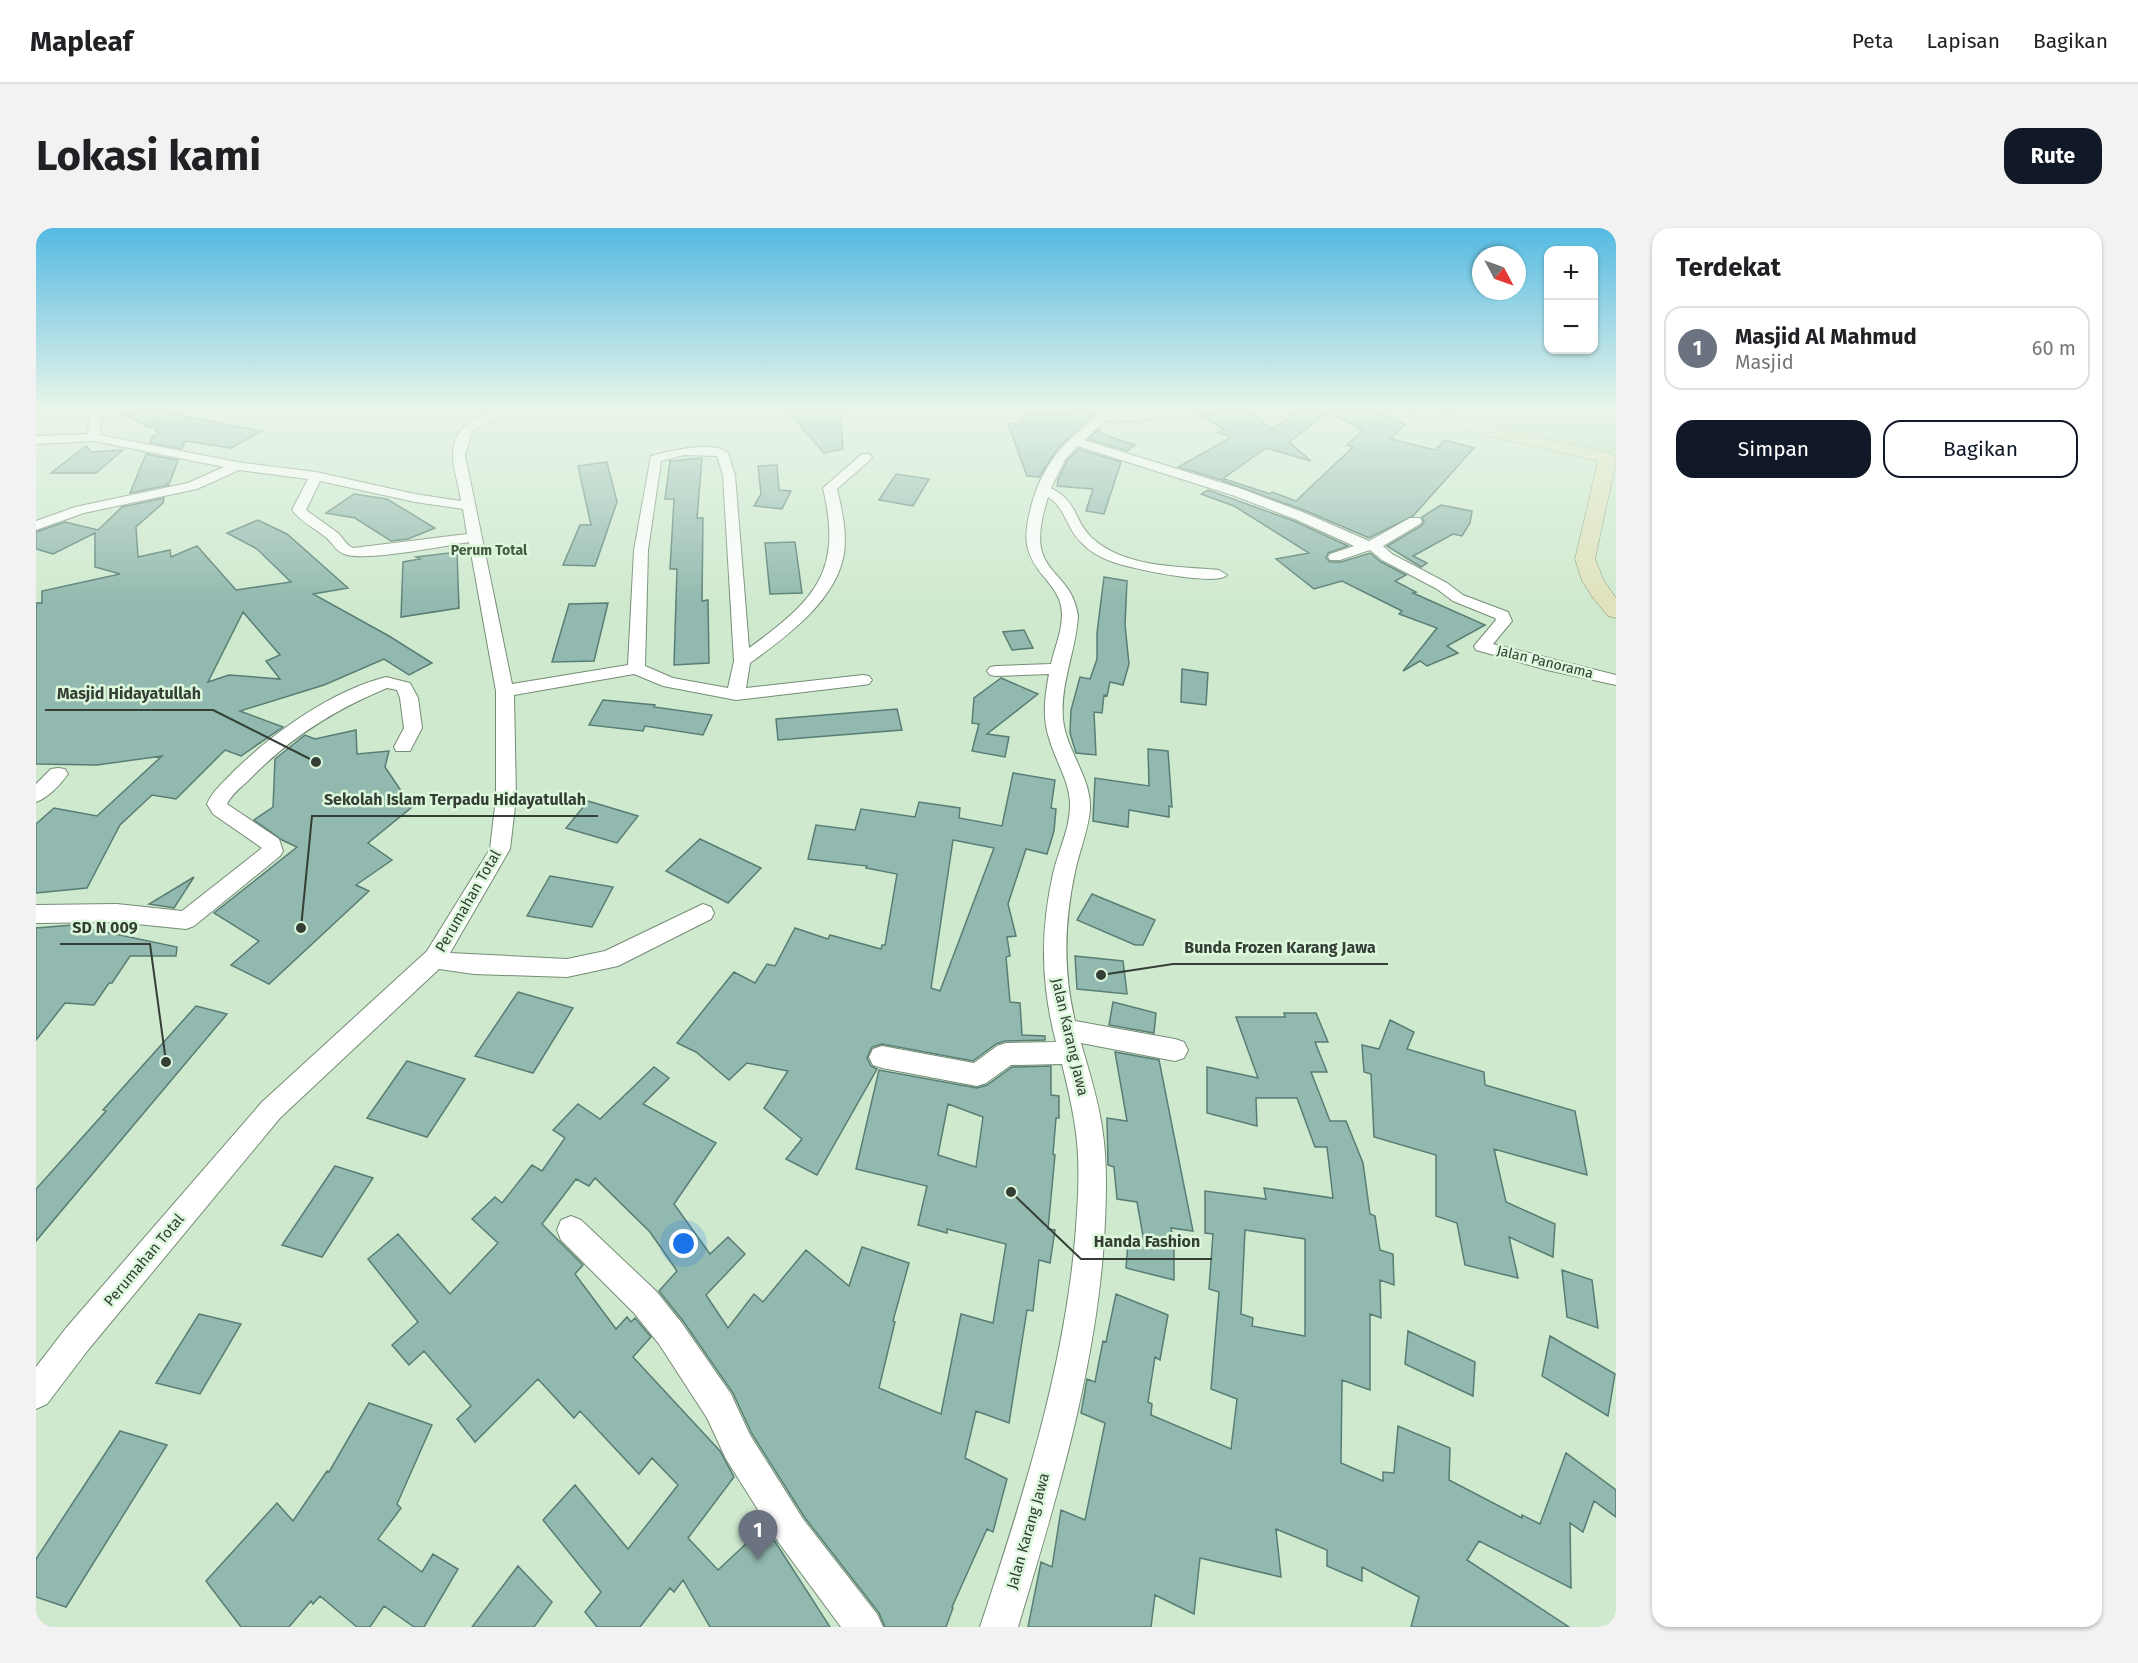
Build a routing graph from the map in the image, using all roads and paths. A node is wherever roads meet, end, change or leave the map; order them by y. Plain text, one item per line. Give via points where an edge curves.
1 (223, 472) edge
2 (287, 472) edge
3 (462, 472) edge
4 (653, 472) edge
5 (728, 472) edge
6 (848, 472) edge
7 (1052, 472) edge
8 (1174, 472) edge
9 (1608, 472) edge
10 (316, 476) junction
11 (1044, 490) junction
12 (469, 507) junction
13 (1415, 521) dead end
14 (36, 526) edge
15 (476, 537) junction
16 (1370, 545) junction
17 (1335, 557) dead end
18 (1219, 575) dead end
19 (1616, 611) edge
20 (742, 661) junction
21 (636, 669) junction
22 (1058, 669) junction
23 (996, 671) dead end
24 (863, 680) dead end
25 (1616, 681) edge
26 (505, 691) junction
27 (736, 695) junction
28 (403, 747) dead end
29 (58, 774) dead end
30 (36, 795) edge
31 (36, 914) edge
32 (703, 914) dead end
33 (435, 958) junction
34 (1069, 1042) junction
35 (1175, 1050) dead end
36 (882, 1057) dead end
37 (571, 1230) dead end
38 (36, 1393) edge
39 (864, 1627) edge
40 (999, 1627) edge

1 - 14 street via 192,486 87,508
2 - 10 street
3 - 12 street, Perumahan Total
4 - 21 street via 641,550
5 - 20 street
6 - 20 street via 830,488 837,512 833,569 800,612
7 - 11 street, Jalan Karang Jawa
8 - 16 street, Jalan Panorama via 1237,492
9 - 19 main road via 1585,559 1588,574
10 - 12 street
10 - 15 street via 299,510 351,552
11 - 18 street via 1064,501 1086,541 1109,556 1128,563
11 - 22 street, Jalan Karang Jawa via 1036,515 1034,546 1036,555 1065,594 1070,617
12 - 15 street, Perumahan Total
13 - 16 street
15 - 26 street, Perumahan Total
16 - 17 street
16 - 25 street, Jalan Panorama via 1458,598 1502,615 1504,621 1482,646
20 - 27 street
21 - 26 street
21 - 27 street via 669,682
22 - 23 street
22 - 34 street, Jalan Karang Jawa via 1055,733 1080,798 1056,917 1055,979
24 - 27 street
26 - 33 street, Perumahan Total via 506,798 500,849
28 - 31 street via 412,728 409,698 404,687 386,682 347,699 280,740 217,804 272,844 273,851 186,920 117,913
29 - 30 street
32 - 33 street via 610,959 567,968 463,964
33 - 38 street, Perumahan Total via 271,1110
34 - 35 street
34 - 36 street via 1006,1054 977,1075
34 - 40 street, Jalan Karang Jawa via 1084,1097 1091,1146 1086,1278 1069,1380
37 - 39 street via 645,1302 676,1341 791,1531

